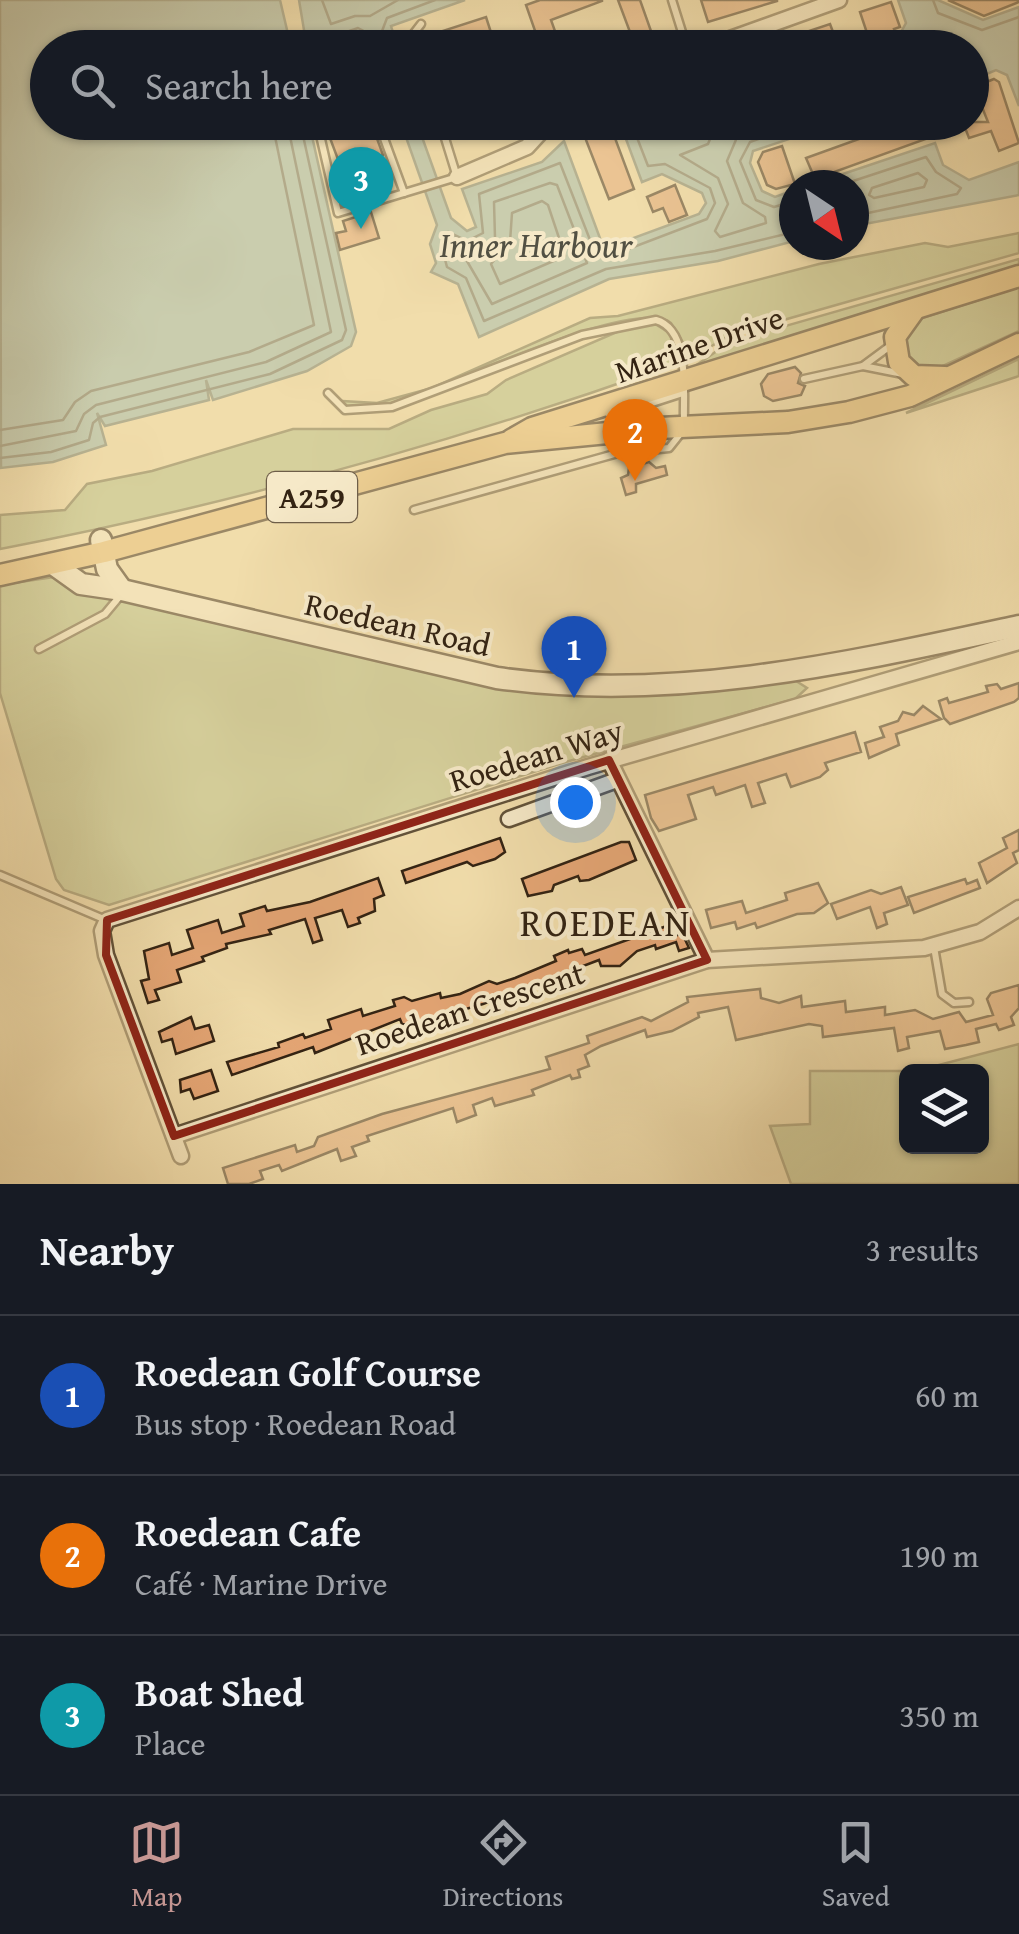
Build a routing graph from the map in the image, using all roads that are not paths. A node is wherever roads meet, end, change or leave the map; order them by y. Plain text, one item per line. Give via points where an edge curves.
1 (672, 0) edge
2 (839, 0) edge
3 (421, 24) dead end
4 (416, 30) edge
5 (681, 30) edge
6 (755, 30) edge
7 (320, 140) edge
8 (385, 140) edge
9 (444, 140) edge
10 (533, 140) edge
11 (453, 179) junction
12 (404, 193) junction
13 (1019, 276) edge
14 (916, 309) junction
15 (894, 343) junction
16 (1019, 344) edge
17 (862, 366) junction
18 (914, 376) junction
19 (953, 376) junction
20 (804, 379) dead end
21 (683, 387) junction
22 (328, 393) dead end
23 (684, 426) junction
24 (504, 444) junction
25 (414, 510) dead end
26 (108, 546) junction
27 (0, 561) edge
28 (53, 564) junction
29 (0, 574) edge
30 (122, 590) junction
31 (1019, 626) edge
32 (1019, 642) edge
33 (981, 644) junction
34 (39, 648) dead end
35 (609, 760) junction
36 (617, 780) junction
37 (509, 819) dead end
38 (0, 875) edge
39 (1019, 908) edge
40 (108, 920) junction
41 (934, 946) junction
42 (707, 960) junction
43 (969, 1002) dead end
44 (174, 1136) junction
45 (181, 1156) dead end

1 - 5 lane
2 - 6 street
3 - 4 lane
7 - 12 lane via 338,213
8 - 12 lane
9 - 11 lane
10 - 11 street
11 - 12 lane
13 - 14 main road, Marine Drive / A259
14 - 15 main road
14 - 21 main road, Marine Drive / A259 via 813,337
15 - 17 lane
15 - 18 main road via 899,362
16 - 19 main road, Marine Drive / A259
17 - 18 lane
17 - 20 lane
18 - 19 main road, Marine Drive / A259
19 - 23 main road, Marine Drive / A259 via 849,412
21 - 22 lane via 671,328 645,320 582,334 384,409 346,410
21 - 23 lane
21 - 24 main road, Marine Drive / A259 via 532,428
23 - 24 main road, Marine Drive / A259
23 - 25 lane via 669,448 618,453
24 - 26 main road, Marine Drive / A259
26 - 27 main road, Marine Drive / A259
26 - 28 main road, Marine Drive / A259
26 - 30 main road via 110,576
28 - 29 main road, Marine Drive / A259
28 - 30 main road, Roedean Road via 80,584
30 - 33 main road, Roedean Road via 497,678 566,686 774,675
30 - 34 lane via 112,610
31 - 33 main road, Roedean Road
32 - 33 street, Roedean Way
33 - 35 street, Roedean Way
35 - 36 street
35 - 40 street, Roedean Way
36 - 37 street
36 - 42 street
38 - 40 lane
39 - 41 street, Roedean Crescent via 980,932
40 - 44 street via 102,936 106,956
41 - 42 street, Roedean Crescent
41 - 43 lane via 942,994
42 - 44 street, Roedean Crescent
44 - 45 street

